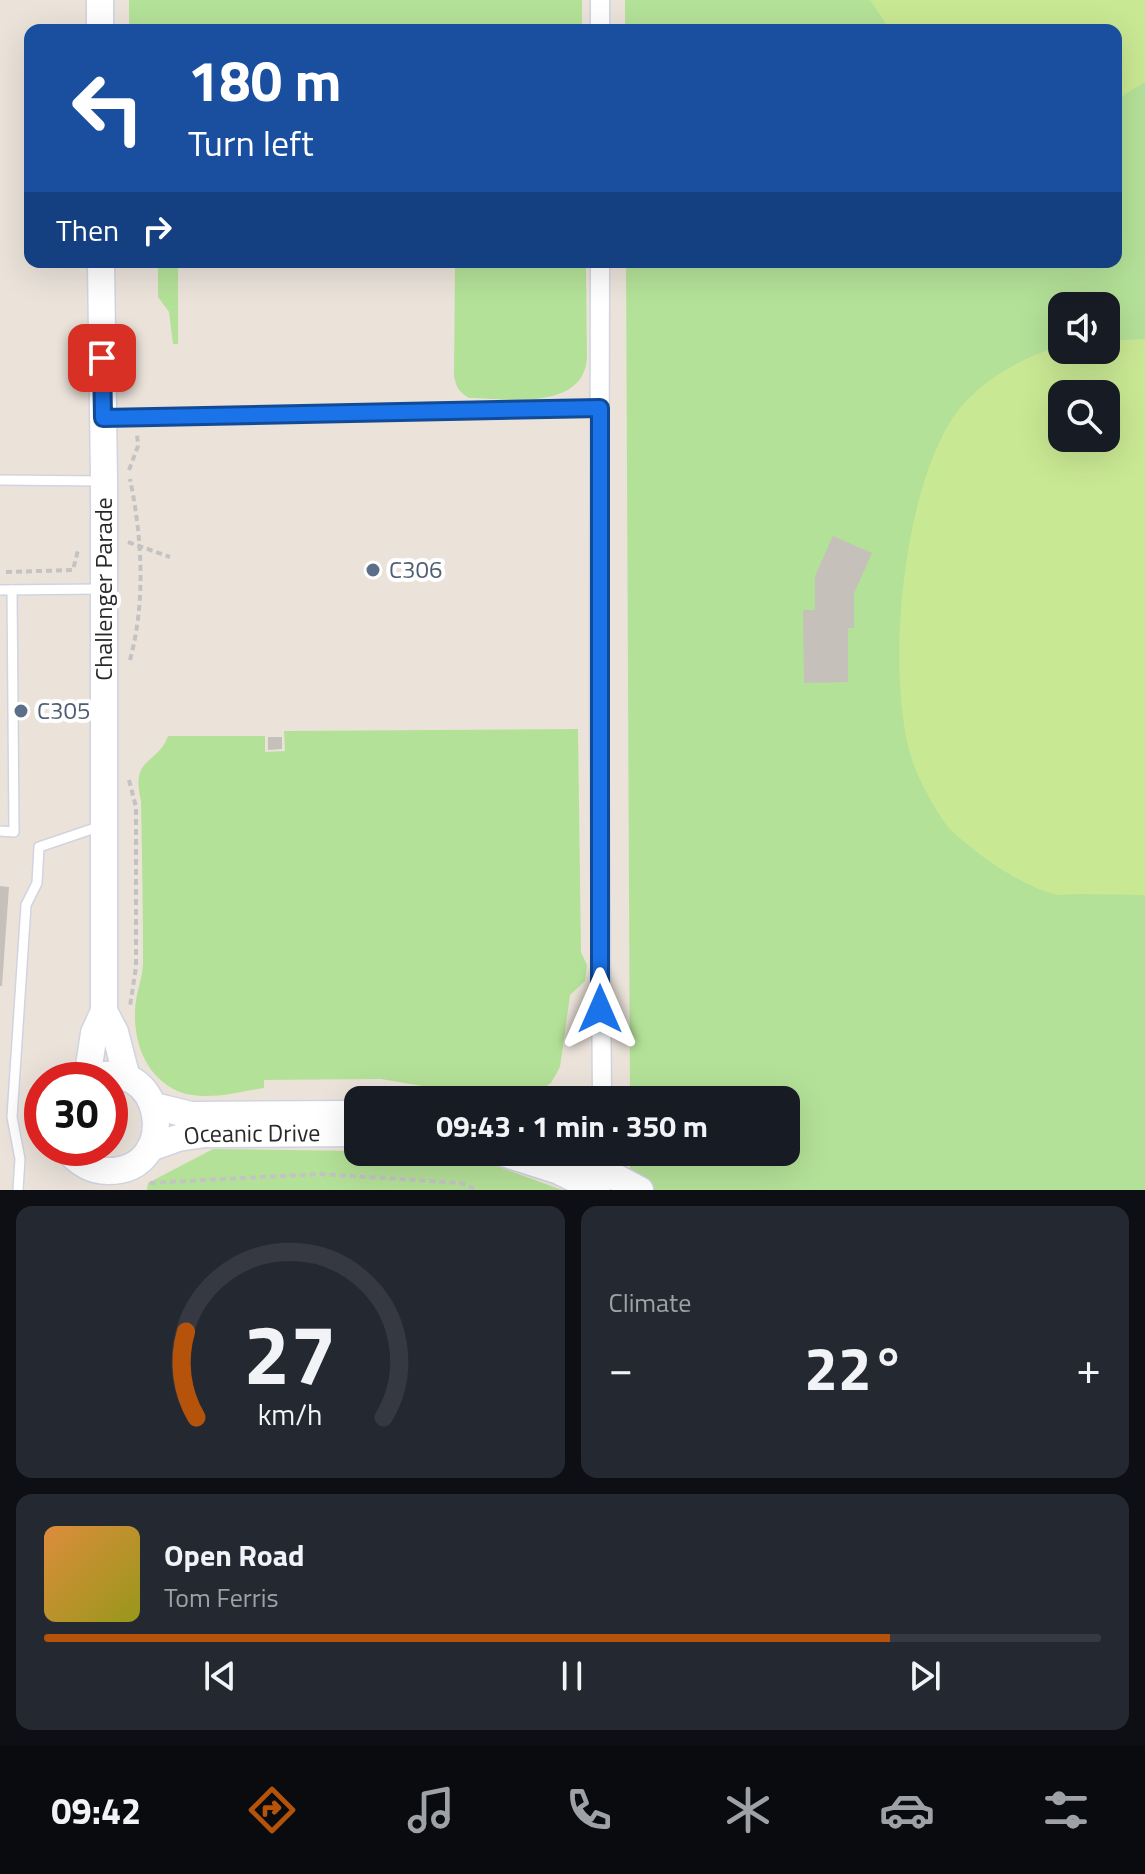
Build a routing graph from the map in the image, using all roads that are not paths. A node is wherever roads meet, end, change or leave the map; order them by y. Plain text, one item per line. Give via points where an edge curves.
1 (100, 0) edge
2 (600, 0) edge
3 (100, 24) edge
4 (600, 24) edge
5 (101, 268) edge
6 (600, 268) edge
7 (600, 408) junction
8 (103, 418) junction
9 (0, 480) edge
10 (104, 481) junction
11 (104, 589) junction
12 (0, 590) edge
13 (12, 590) junction
14 (106, 825) junction
15 (0, 831) edge
16 (117, 1009) junction
17 (89, 1062) edge
18 (123, 1062) edge
19 (600, 1069) junction
20 (128, 1079) edge
21 (595, 1086) edge
22 (601, 1086) edge
23 (344, 1099) edge
24 (264, 1103) dead end
25 (154, 1106) junction
26 (216, 1116) junction
27 (344, 1133) edge
28 (150, 1148) junction
29 (582, 1168) edge
30 (88, 1178) edge
31 (131, 1180) edge
32 (18, 1190) edge
33 (640, 1190) edge

1 - 3 street
2 - 4 street
5 - 8 street, Challenger Parade
6 - 7 street
7 - 8 lane
7 - 19 street
8 - 10 street, Challenger Parade
9 - 10 lane
10 - 11 street, Challenger Parade
11 - 13 lane
11 - 14 street, Challenger Parade
12 - 13 lane
13 - 15 lane via 14,832
14 - 16 street, Challenger Parade
14 - 32 lane via 39,847 37,883 26,905 12,1117 20,1159
16 - 17 street, Challenger Parade via 94,1033
16 - 18 street, Challenger Parade via 115,1032
19 - 21 street
19 - 22 street
20 - 25 street, Challenger Parade
23 - 26 street, Oceanic Drive
24 - 26 lane
25 - 26 street, Oceanic Drive via 184,1115
25 - 28 street via 156,1135
27 - 28 street, Oceanic Drive via 205,1134
28 - 31 street
29 - 33 street
30 - 31 street via 114,1171

